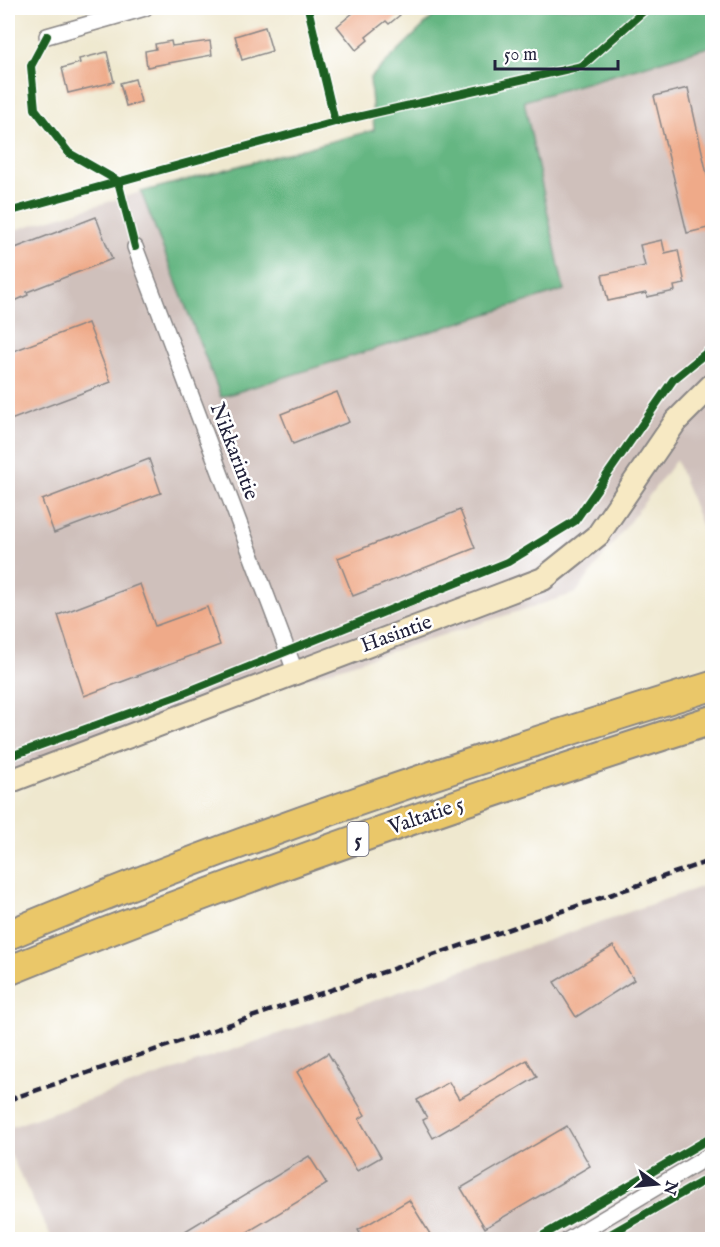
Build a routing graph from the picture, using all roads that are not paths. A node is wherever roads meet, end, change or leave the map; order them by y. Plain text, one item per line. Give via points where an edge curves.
1 (145, 8) edge
2 (47, 36) dead end
3 (135, 247) dead end
4 (712, 386) edge
5 (295, 671) junction
6 (712, 686) edge
7 (712, 720) edge
8 (8, 782) edge
9 (8, 935) edge
10 (8, 971) edge
11 (712, 1154) edge
12 (567, 1239) edge

1 - 2 street
3 - 5 street, Nikkarintie
4 - 5 street, Hasintie via 676,421 598,535 543,579
5 - 8 street, Hasintie
6 - 9 highway, Valtatie 5 / 5 via 396,789 103,894
7 - 10 highway, Valtatie 5 / 5 via 421,816 123,924
11 - 12 street

